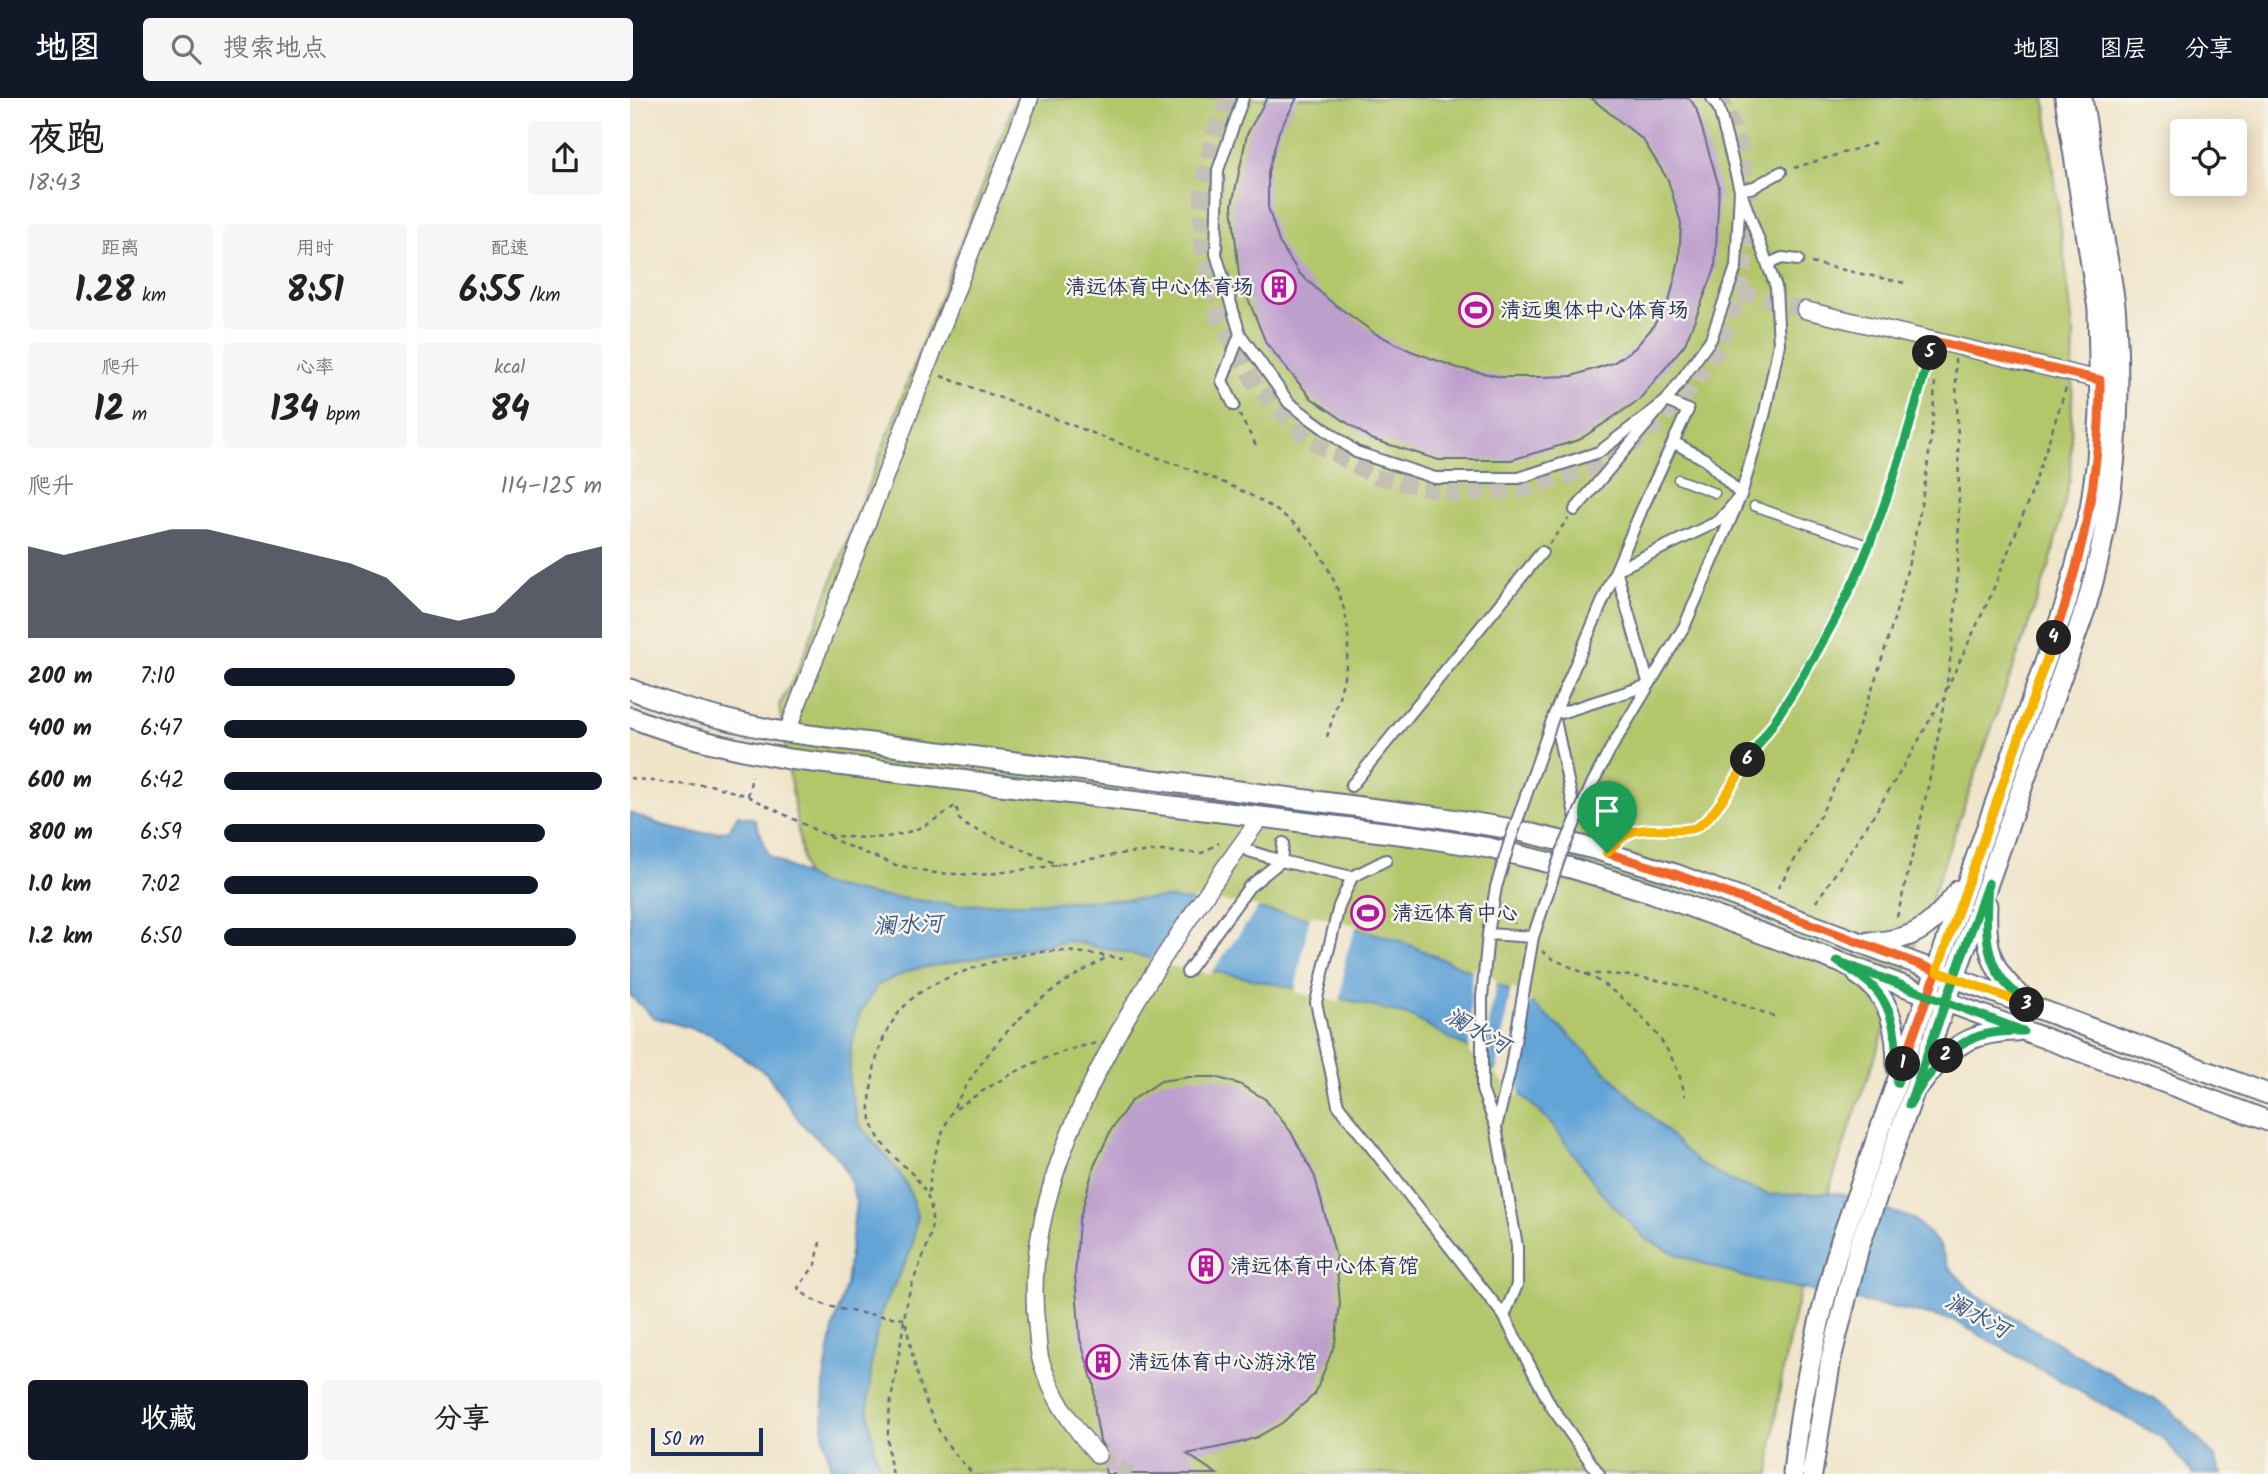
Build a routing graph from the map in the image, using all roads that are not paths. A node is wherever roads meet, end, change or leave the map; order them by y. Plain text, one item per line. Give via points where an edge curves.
1 (1030, 98) edge
2 (1243, 98) edge
3 (1712, 98) edge
4 (1728, 98) edge
5 (2065, 98) edge
6 (2082, 98) edge
7 (1719, 109) junction
8 (1781, 172) road end
9 (1740, 190) junction
10 (1798, 260) road end
11 (1768, 264) junction
12 (1805, 310) tunnel mouth
13 (1240, 334) junction
14 (1933, 341) junction
15 (2100, 380) junction
16 (1666, 401) junction
17 (1234, 405) road end
18 (1673, 442) junction
19 (1678, 479) dead end
20 (1715, 493) dead end
21 (1741, 495) junction
22 (1754, 506) dead end
23 (1576, 510) road end
24 (1868, 545) junction
25 (1542, 552) road end
26 (1616, 570) junction
27 (1648, 685) junction
28 (630, 690) edge
29 (1554, 715) junction
30 (630, 718) edge
31 (787, 732) junction
32 (1352, 786) dead end
33 (1261, 817) junction
34 (1576, 819) junction
35 (1283, 843) dead end
36 (1249, 851) dead end
37 (1607, 853) junction
38 (1386, 860) dead end
39 (1280, 861) junction
40 (1352, 877) junction
41 (1979, 879) junction
42 (1488, 934) junction
43 (1533, 937) junction
44 (1858, 942) junction
45 (1837, 961) junction
46 (1187, 972) dead end
47 (1946, 974) junction
48 (1937, 999) junction
49 (2035, 1008) junction
50 (2023, 1031) junction
51 (1897, 1083) junction
52 (2268, 1094) edge
53 (1909, 1105) junction
54 (2268, 1121) edge
55 (1496, 1127) junction
56 (1867, 1195) junction
57 (1834, 1301) junction
58 (1504, 1316) junction
59 (1098, 1455) tunnel mouth
60 (1599, 1474) edge
61 (1793, 1474) edge
62 (1812, 1474) edge

1 - 31 street
2 - 13 street via 1218,170 1216,254
3 - 7 street
4 - 7 street
5 - 15 street via 2098,309
6 - 41 street via 2116,316 2116,467 2089,596
7 - 9 street
8 - 9 street
9 - 11 street
9 - 16 street via 1736,267 1724,303 1711,339
10 - 11 street via 1782,258
11 - 21 street via 1776,286 1779,344
12 - 14 street
13 - 16 street via 1289,403 1356,452 1436,478 1519,478 1599,452
13 - 17 street via 1222,382
14 - 15 street
14 - 24 lane via 1910,427
15 - 41 street via 2097,460 2081,555
16 - 18 street via 1688,410
16 - 23 street
18 - 21 street via 1706,460
18 - 26 street
19 - 20 lane
21 - 26 street via 1719,521
21 - 27 street via 1685,625
22 - 24 lane
24 - 37 lane via 1800,680 1710,816 1687,830 1637,830 1622,835
25 - 32 street
26 - 27 street
26 - 29 street
27 - 29 street
27 - 34 street, bridge
28 - 31 street via 734,723
29 - 34 street, bridge
29 - 42 street, bridge via 1496,887
30 - 33 street via 682,736 789,759
31 - 37 street via 1438,817 1512,829
33 - 45 street via 1489,848 1571,868
33 - 59 street via 1157,966 1100,1068 1050,1187 1032,1300 1041,1360 1062,1409
34 - 43 street, bridge
35 - 39 street
36 - 39 street
37 - 44 street
38 - 40 street
39 - 40 street
39 - 46 street via 1249,887
40 - 58 street via 1339,906 1316,1002 1338,1105
41 - 44 street via 1918,932 1892,940
41 - 47 street
41 - 49 street via 1993,962 2010,987
42 - 43 street, bridge
42 - 55 street, bridge via 1482,997 1482,1090
43 - 55 street, bridge
44 - 47 street
45 - 48 street
45 - 51 street via 1866,980 1885,1002 1897,1043
47 - 48 street
47 - 49 street
48 - 50 street
48 - 51 street
48 - 53 street
49 - 52 street
50 - 53 street via 1966,1040 1939,1062
50 - 54 street
51 - 56 street
53 - 56 street
55 - 58 street via 1517,1245 1517,1285
56 - 57 street
57 - 61 street via 1802,1405
57 - 62 street
58 - 60 street via 1551,1406

